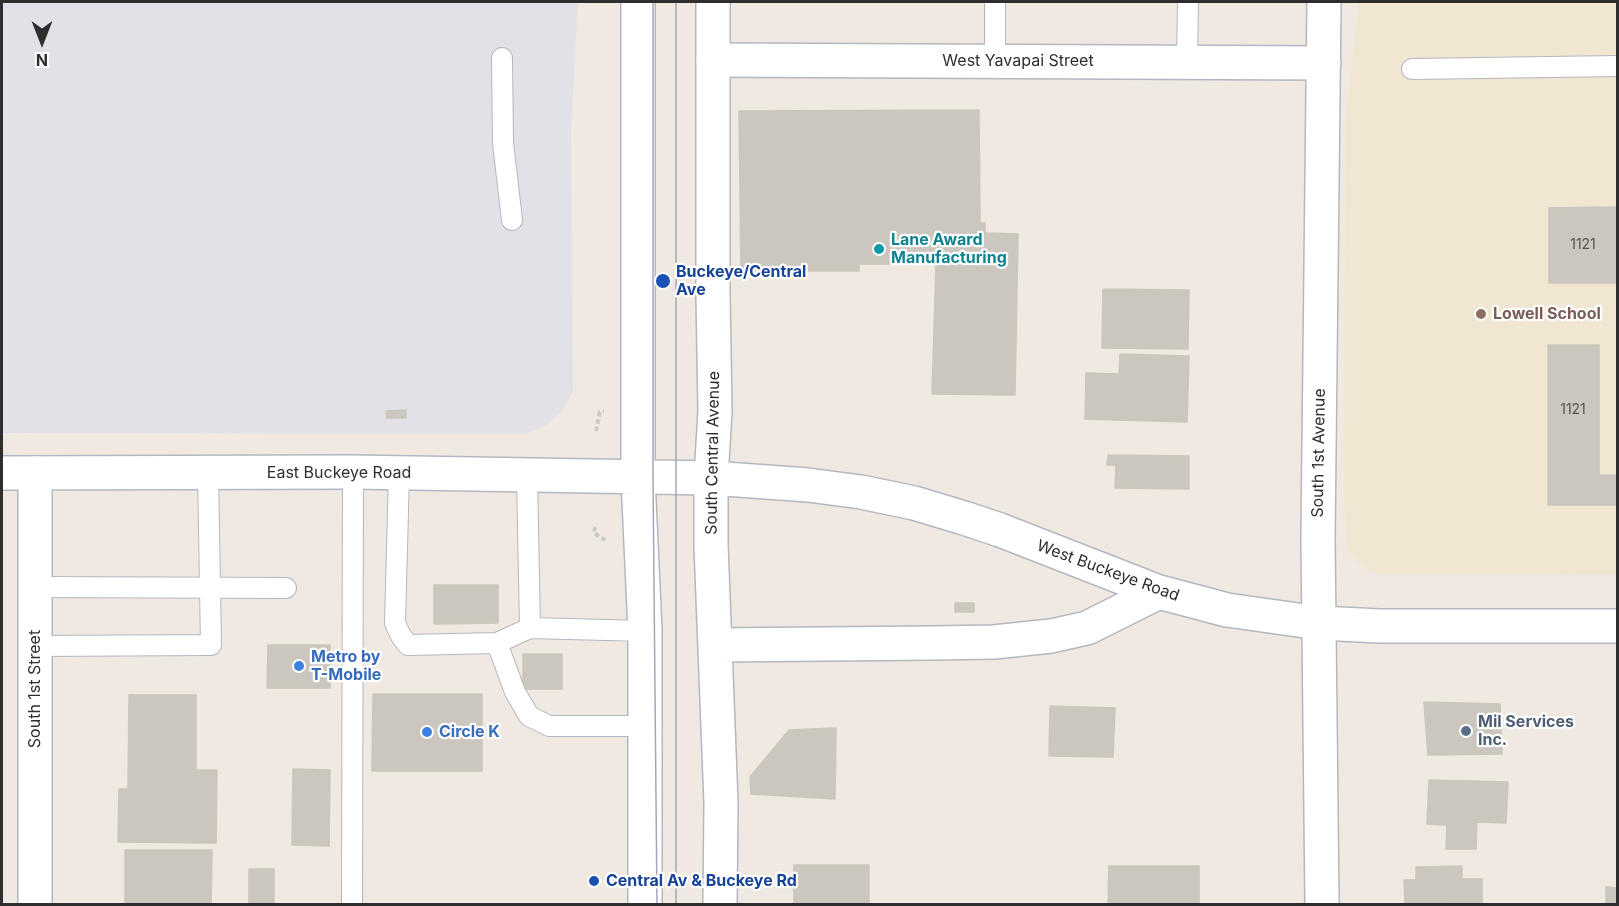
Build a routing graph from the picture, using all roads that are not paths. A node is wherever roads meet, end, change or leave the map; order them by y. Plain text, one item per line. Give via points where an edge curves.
1 (638, 2) edge
2 (713, 2) edge
3 (995, 2) edge
4 (1188, 2) edge
5 (1324, 2) edge
6 (502, 58) dead end
7 (713, 60) junction
8 (995, 61) junction
9 (1187, 62) junction
10 (1324, 63) junction
11 (1617, 66) edge
12 (1412, 69) dead end
13 (512, 220) dead end
14 (208, 472) junction
15 (353, 472) junction
16 (2, 473) edge
17 (35, 473) junction
18 (399, 473) junction
19 (527, 475) junction
20 (638, 478) junction
21 (676, 478) joint
22 (711, 478) junction
23 (35, 587) junction
24 (210, 587) junction
25 (286, 588) dead end
26 (1159, 592) junction
27 (1319, 623) junction
28 (1617, 626) edge
29 (530, 628) junction
30 (645, 631) junction
31 (497, 643) junction
32 (715, 645) junction
33 (35, 646) junction
34 (646, 726) junction
35 (35, 904) edge
36 (352, 904) edge
37 (645, 904) edge
38 (720, 904) edge
39 (1322, 904) edge

1 - 20 main road
2 - 7 main road, South Central Avenue
3 - 8 lane
4 - 9 lane
5 - 10 main road, South 1st Avenue
6 - 13 lane via 503,143
7 - 8 main road, West Yavapai Street
7 - 22 main road, South Central Avenue via 715,411
8 - 9 main road, West Yavapai Street
9 - 10 main road, West Yavapai Street
10 - 27 main road, South 1st Avenue
11 - 12 lane
14 - 15 main road, East Buckeye Road
14 - 17 main road, East Buckeye Road
14 - 24 lane
15 - 18 main road, East Buckeye Road
15 - 36 lane
16 - 17 main road, East Buckeye Road
17 - 23 main road, South 1st Street
18 - 19 main road, East Buckeye Road
18 - 31 lane via 395,623 400,636 408,645
19 - 20 main road, East Buckeye Road
19 - 29 lane
20 - 21 main road, East Buckeye Road
20 - 30 main road
21 - 22 main road, West Buckeye Road
22 - 26 main road, West Buckeye Road via 818,486 914,503 992,527
22 - 32 main road, South Central Avenue
23 - 24 lane
23 - 33 main road, South 1st Street
24 - 25 lane
24 - 33 lane via 211,645
26 - 27 main road, West Buckeye Road via 1227,610
26 - 32 main road via 1087,628 1051,636 994,642
27 - 28 main road, West Buckeye Road
27 - 39 main road, South 1st Avenue
29 - 30 lane
29 - 31 lane
30 - 34 main road
31 - 34 lane via 515,692 529,716 549,726
32 - 38 main road, South Central Avenue
33 - 35 main road, South 1st Street
34 - 37 main road

